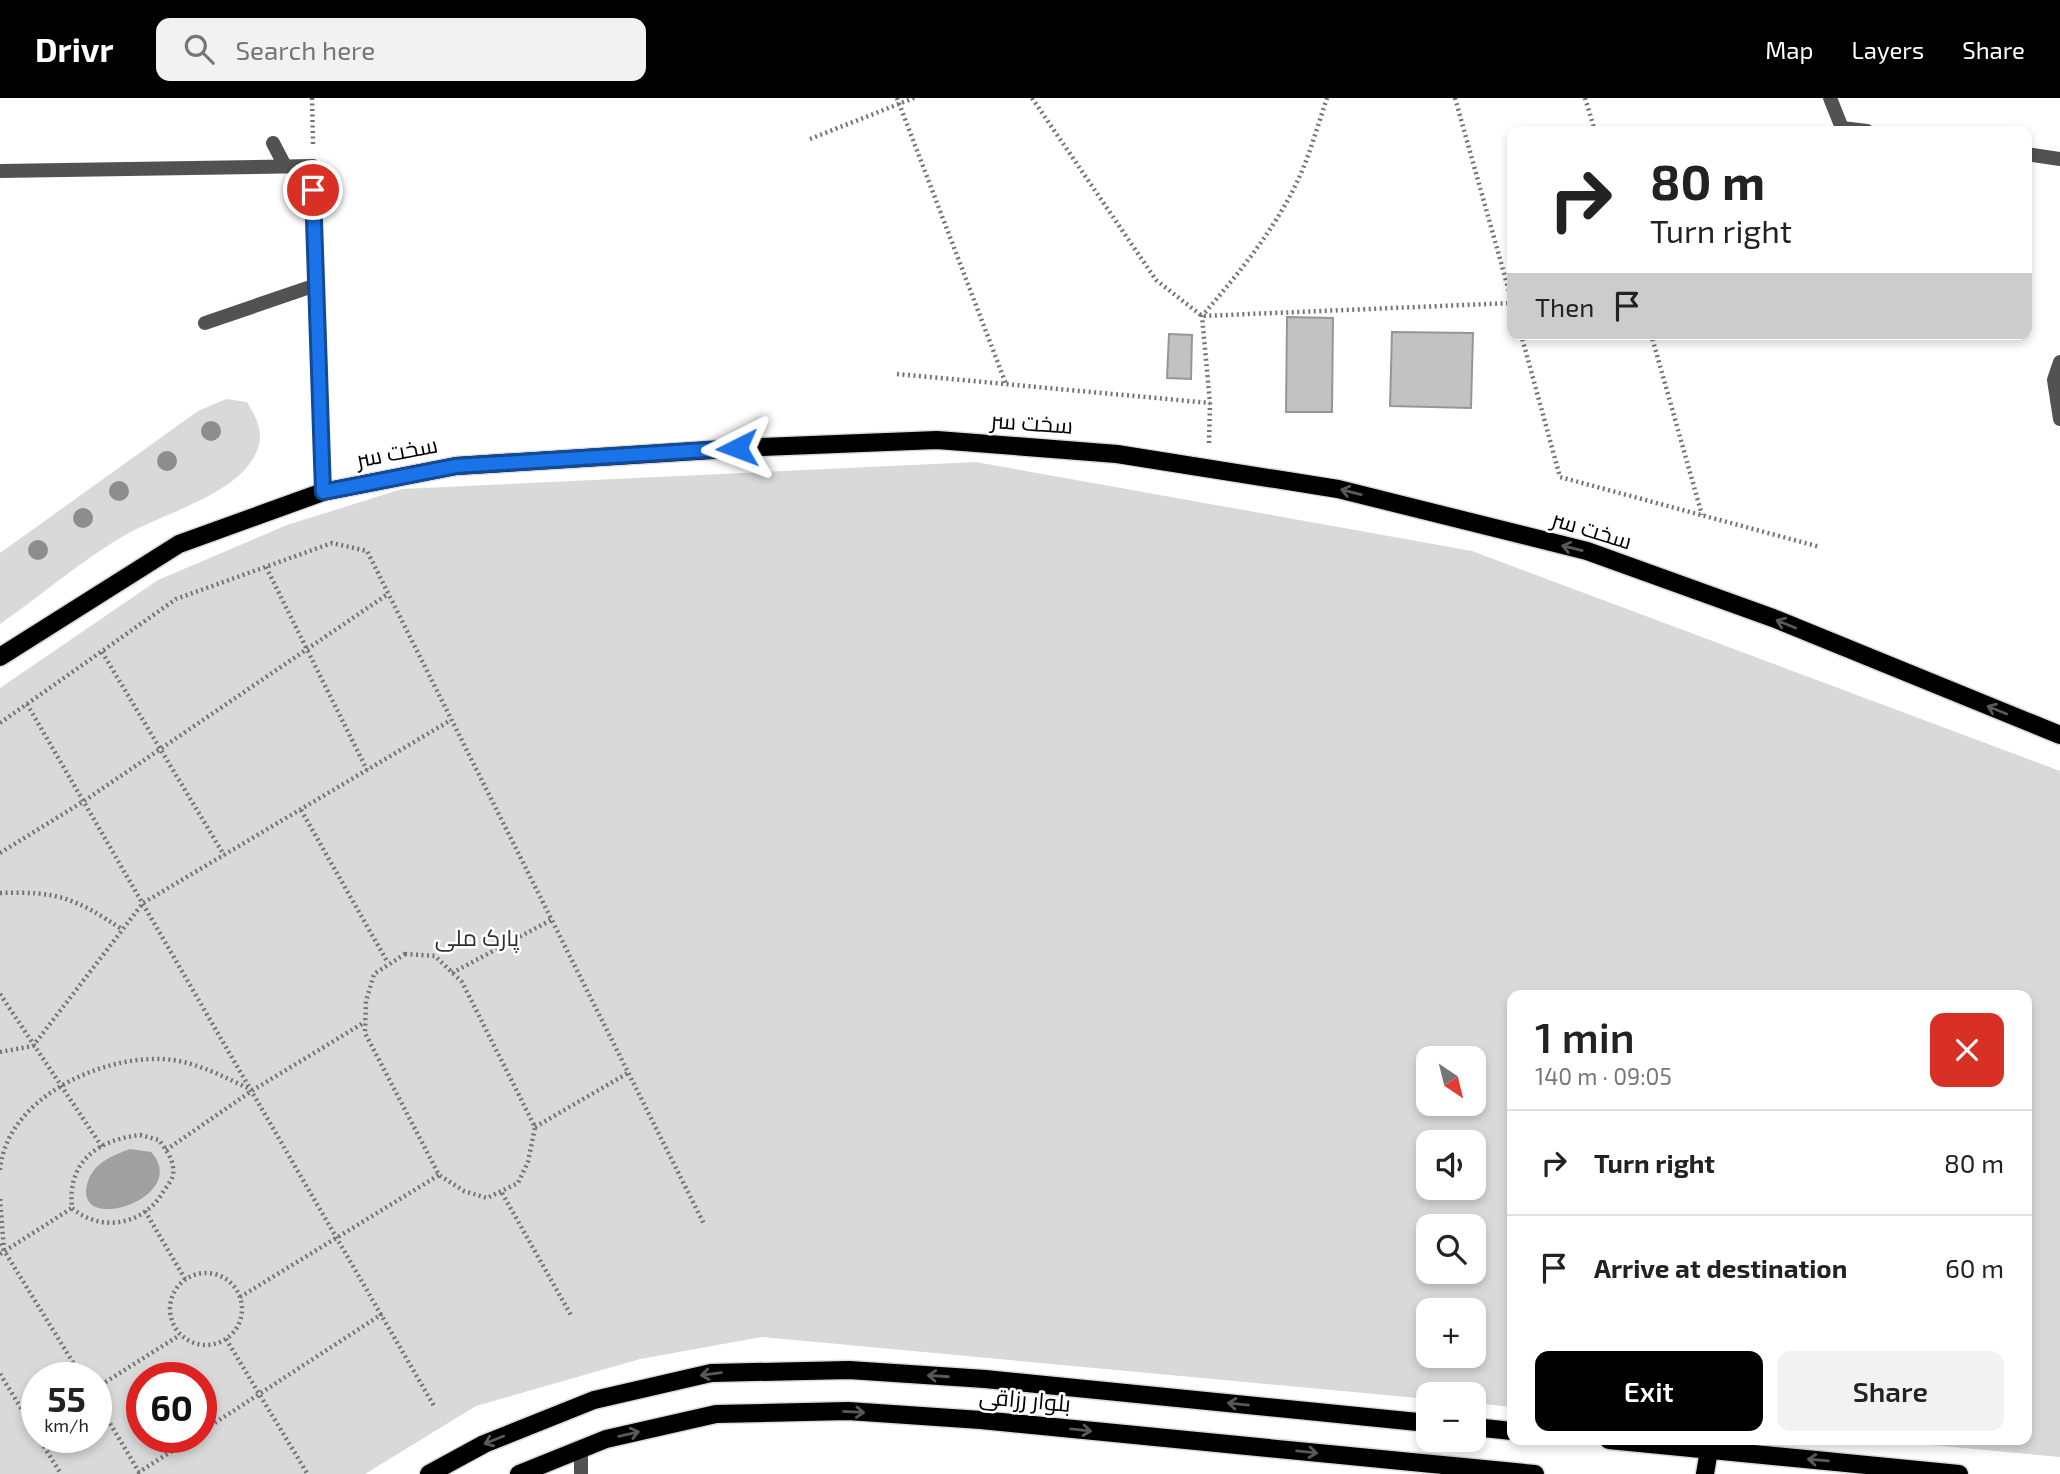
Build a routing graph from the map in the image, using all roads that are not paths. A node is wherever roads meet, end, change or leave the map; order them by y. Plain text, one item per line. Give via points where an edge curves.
1 (1830, 98) edge
2 (1841, 126) edge
3 (274, 143) dead end
4 (2032, 156) edge
5 (2060, 159) edge
6 (285, 166) junction
7 (0, 171) edge
8 (316, 285) junction
9 (205, 323) dead end
10 (2060, 362) edge
11 (2060, 419) edge
12 (323, 492) junction
13 (0, 657) edge
14 (2060, 735) edge
15 (1416, 1422) edge
16 (1486, 1428) edge
17 (1507, 1430) edge
18 (1659, 1445) edge
19 (581, 1449) junction
20 (1709, 1450) junction
21 (429, 1474) edge
22 (519, 1474) edge
23 (581, 1474) edge
24 (1535, 1474) edge
25 (1705, 1474) edge
26 (1959, 1474) edge

1 - 2 street
3 - 6 street
4 - 5 street
6 - 7 street
6 - 8 street via 313,166
8 - 9 street
8 - 12 street
10 - 11 street via 2054,380
12 - 13 main road, سخت سر via 179,544
14 -> 12 main road, سخت سر via 1773,618 1587,551 1338,489 1117,454 937,440 761,447 456,466
15 -> 21 main road, بلوار رزاقی via 985,1379 849,1370 711,1373 594,1400 484,1444
16 - 17 main road
18 - 20 main road
19 - 22 main road, بلوار رزاقی
19 - 23 street
19 -> 24 main road, بلوار رزاقی via 716,1414 848,1411
20 - 25 main road
26 -> 20 main road

